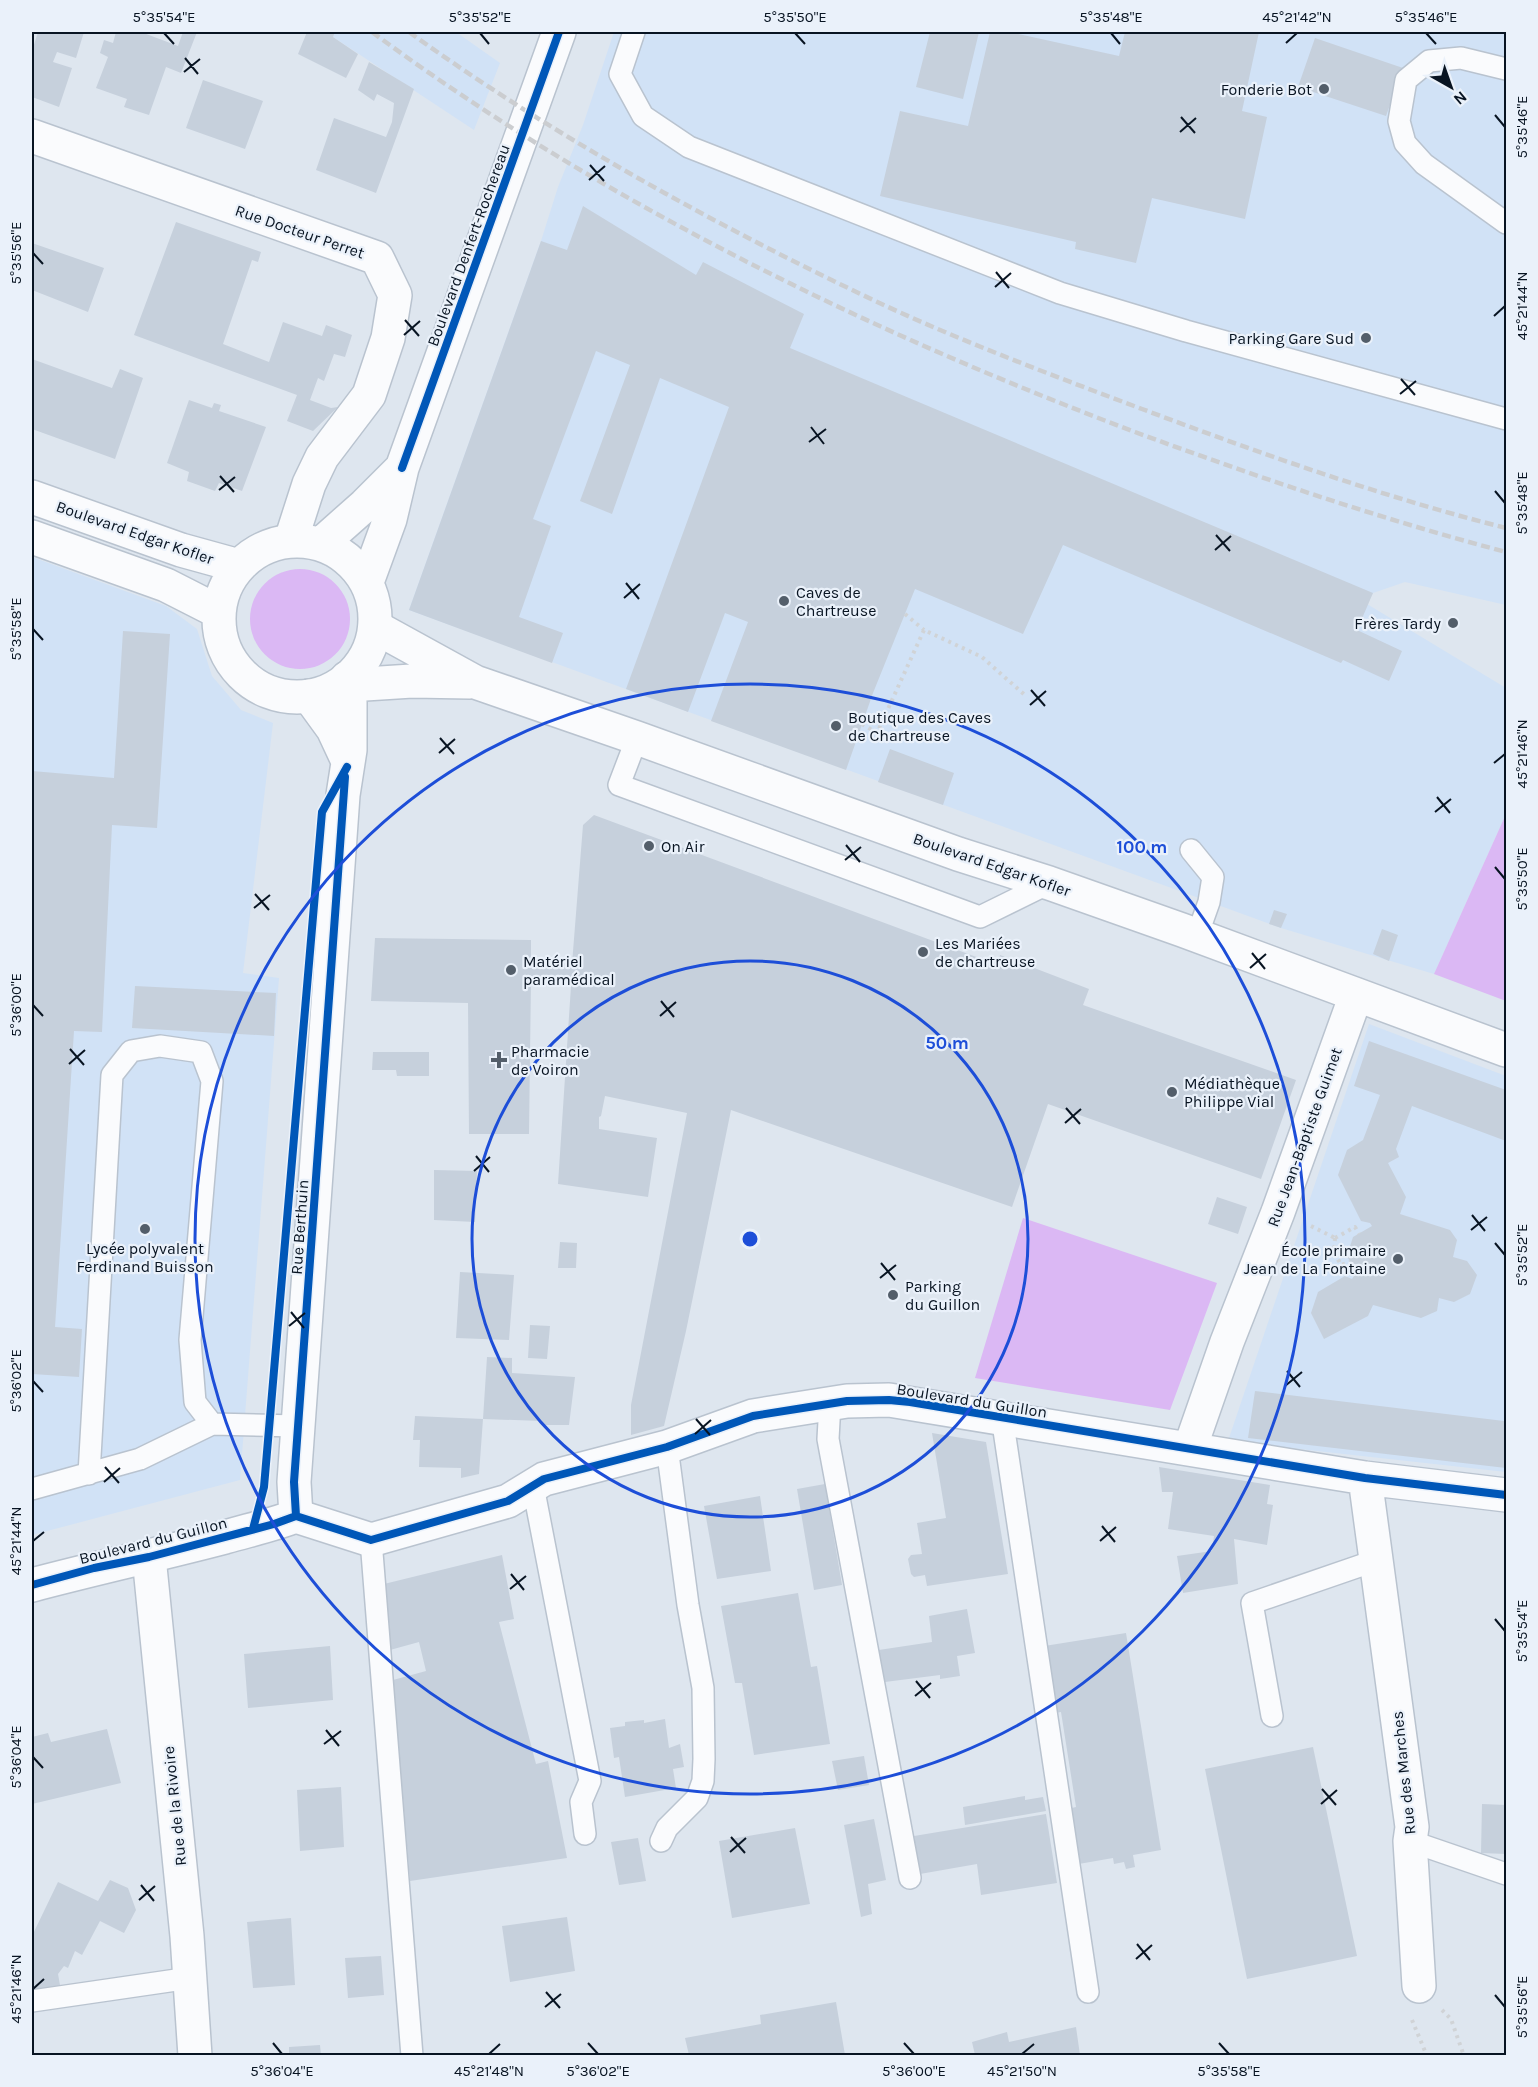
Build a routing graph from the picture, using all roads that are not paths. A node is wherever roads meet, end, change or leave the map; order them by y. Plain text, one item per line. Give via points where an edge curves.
1 (559, 32) edge
2 (634, 32) edge
3 (1506, 69) edge
4 (32, 136) edge
5 (1506, 223) edge
6 (1506, 419) edge
7 (402, 468) junction
8 (32, 497) edge
9 (32, 537) edge
10 (306, 542) junction
11 (239, 566) junction
12 (367, 582) junction
13 (219, 612) junction
14 (375, 627) junction
15 (348, 677) junction
16 (475, 682) junction
17 (309, 696) junction
18 (637, 738) junction
19 (348, 761) junction
20 (1191, 850) dead end
21 (1049, 883) junction
22 (1197, 936) junction
23 (1356, 995) junction
24 (1506, 1050) edge
25 (830, 1403) junction
26 (1002, 1417) junction
27 (212, 1424) junction
28 (298, 1426) junction
29 (667, 1447) junction
30 (1190, 1448) junction
31 (89, 1474) junction
32 (1365, 1478) junction
33 (532, 1486) junction
34 (32, 1489) edge
35 (1506, 1495) edge
36 (296, 1516) junction
37 (371, 1540) junction
38 (149, 1557) junction
39 (1377, 1560) junction
40 (32, 1585) edge
41 (1272, 1716) dead end
42 (585, 1834) dead end
43 (1410, 1840) junction
44 (661, 1841) dead end
45 (1506, 1874) edge
46 (910, 1878) dead end
47 (190, 1978) junction
48 (1419, 1986) road end
49 (1088, 1992) dead end
50 (32, 2001) edge
51 (195, 2055) edge
52 (412, 2055) edge

1 - 7 street, Boulevard Denfert-Rochereau
2 - 6 lane via 620,74 643,116 689,147 1060,293
3 - 5 lane via 1461,58 1429,61 1406,80 1400,121 1405,143 1424,164
4 - 10 street, Rue Docteur Perret via 376,258 395,295 388,338 369,395 322,457 309,484
7 - 10 street, Boulevard Denfert-Rochereau via 365,505
7 - 12 street, Boulevard Denfert-Rochereau via 390,519
8 - 11 street, Boulevard Edgar Kofler via 181,550
9 - 13 street via 166,585
10 - 11 street via 263,548
10 - 12 street via 348,559
11 - 13 street via 225,587
12 - 14 street
13 - 17 street via 220,637 230,660 246,679 267,692 292,698
14 - 15 street via 369,650
14 - 16 street, Boulevard Edgar Kofler
15 - 16 street, Boulevard Edgar Kofler via 365,684
15 - 17 street via 332,689
15 - 19 street, Rue Berthuin
16 - 18 street, Boulevard Edgar Kofler
17 - 19 street via 333,729
18 - 21 street, Boulevard Edgar Kofler
18 - 21 lane via 619,785 980,917
19 - 28 street, Rue Berthuin
20 - 22 lane via 1213,877
21 - 22 street, Boulevard Edgar Kofler
22 - 23 street, Boulevard Edgar Kofler
23 - 24 street, Boulevard Edgar Kofler
23 - 30 street, Rue Jean-Baptiste Guimet
25 - 26 street, Boulevard du Guillon via 889,1400
25 - 29 street, Boulevard du Guillon via 753,1416
25 - 46 lane via 828,1439
26 - 30 street, Boulevard du Guillon
26 - 49 lane
27 - 28 lane
27 - 31 lane via 140,1459
27 - 31 lane via 195,1402 190,1340 212,1081 201,1052 160,1046 131,1051 112,1075
28 - 36 street, Rue Berthuin
29 - 33 street, Boulevard du Guillon via 544,1479
29 - 44 lane via 703,1688 704,1759 697,1798 667,1827
30 - 32 street, Boulevard du Guillon
31 - 34 lane
32 - 35 street, Boulevard du Guillon
32 - 39 street, Rue des Marches
33 - 37 street, Boulevard du Guillon via 508,1501
33 - 42 lane via 590,1781 580,1802
36 - 37 street
36 - 38 street, Boulevard du Guillon
37 - 52 lane
38 - 40 street, Boulevard du Guillon
38 - 47 street, Rue de la Rivoire
39 - 41 lane via 1252,1603
39 - 43 street, Rue des Marches via 1412,1827
43 - 45 lane
43 - 48 street, Rue des Marches
47 - 50 lane
47 - 51 street, Rue de la Rivoire

